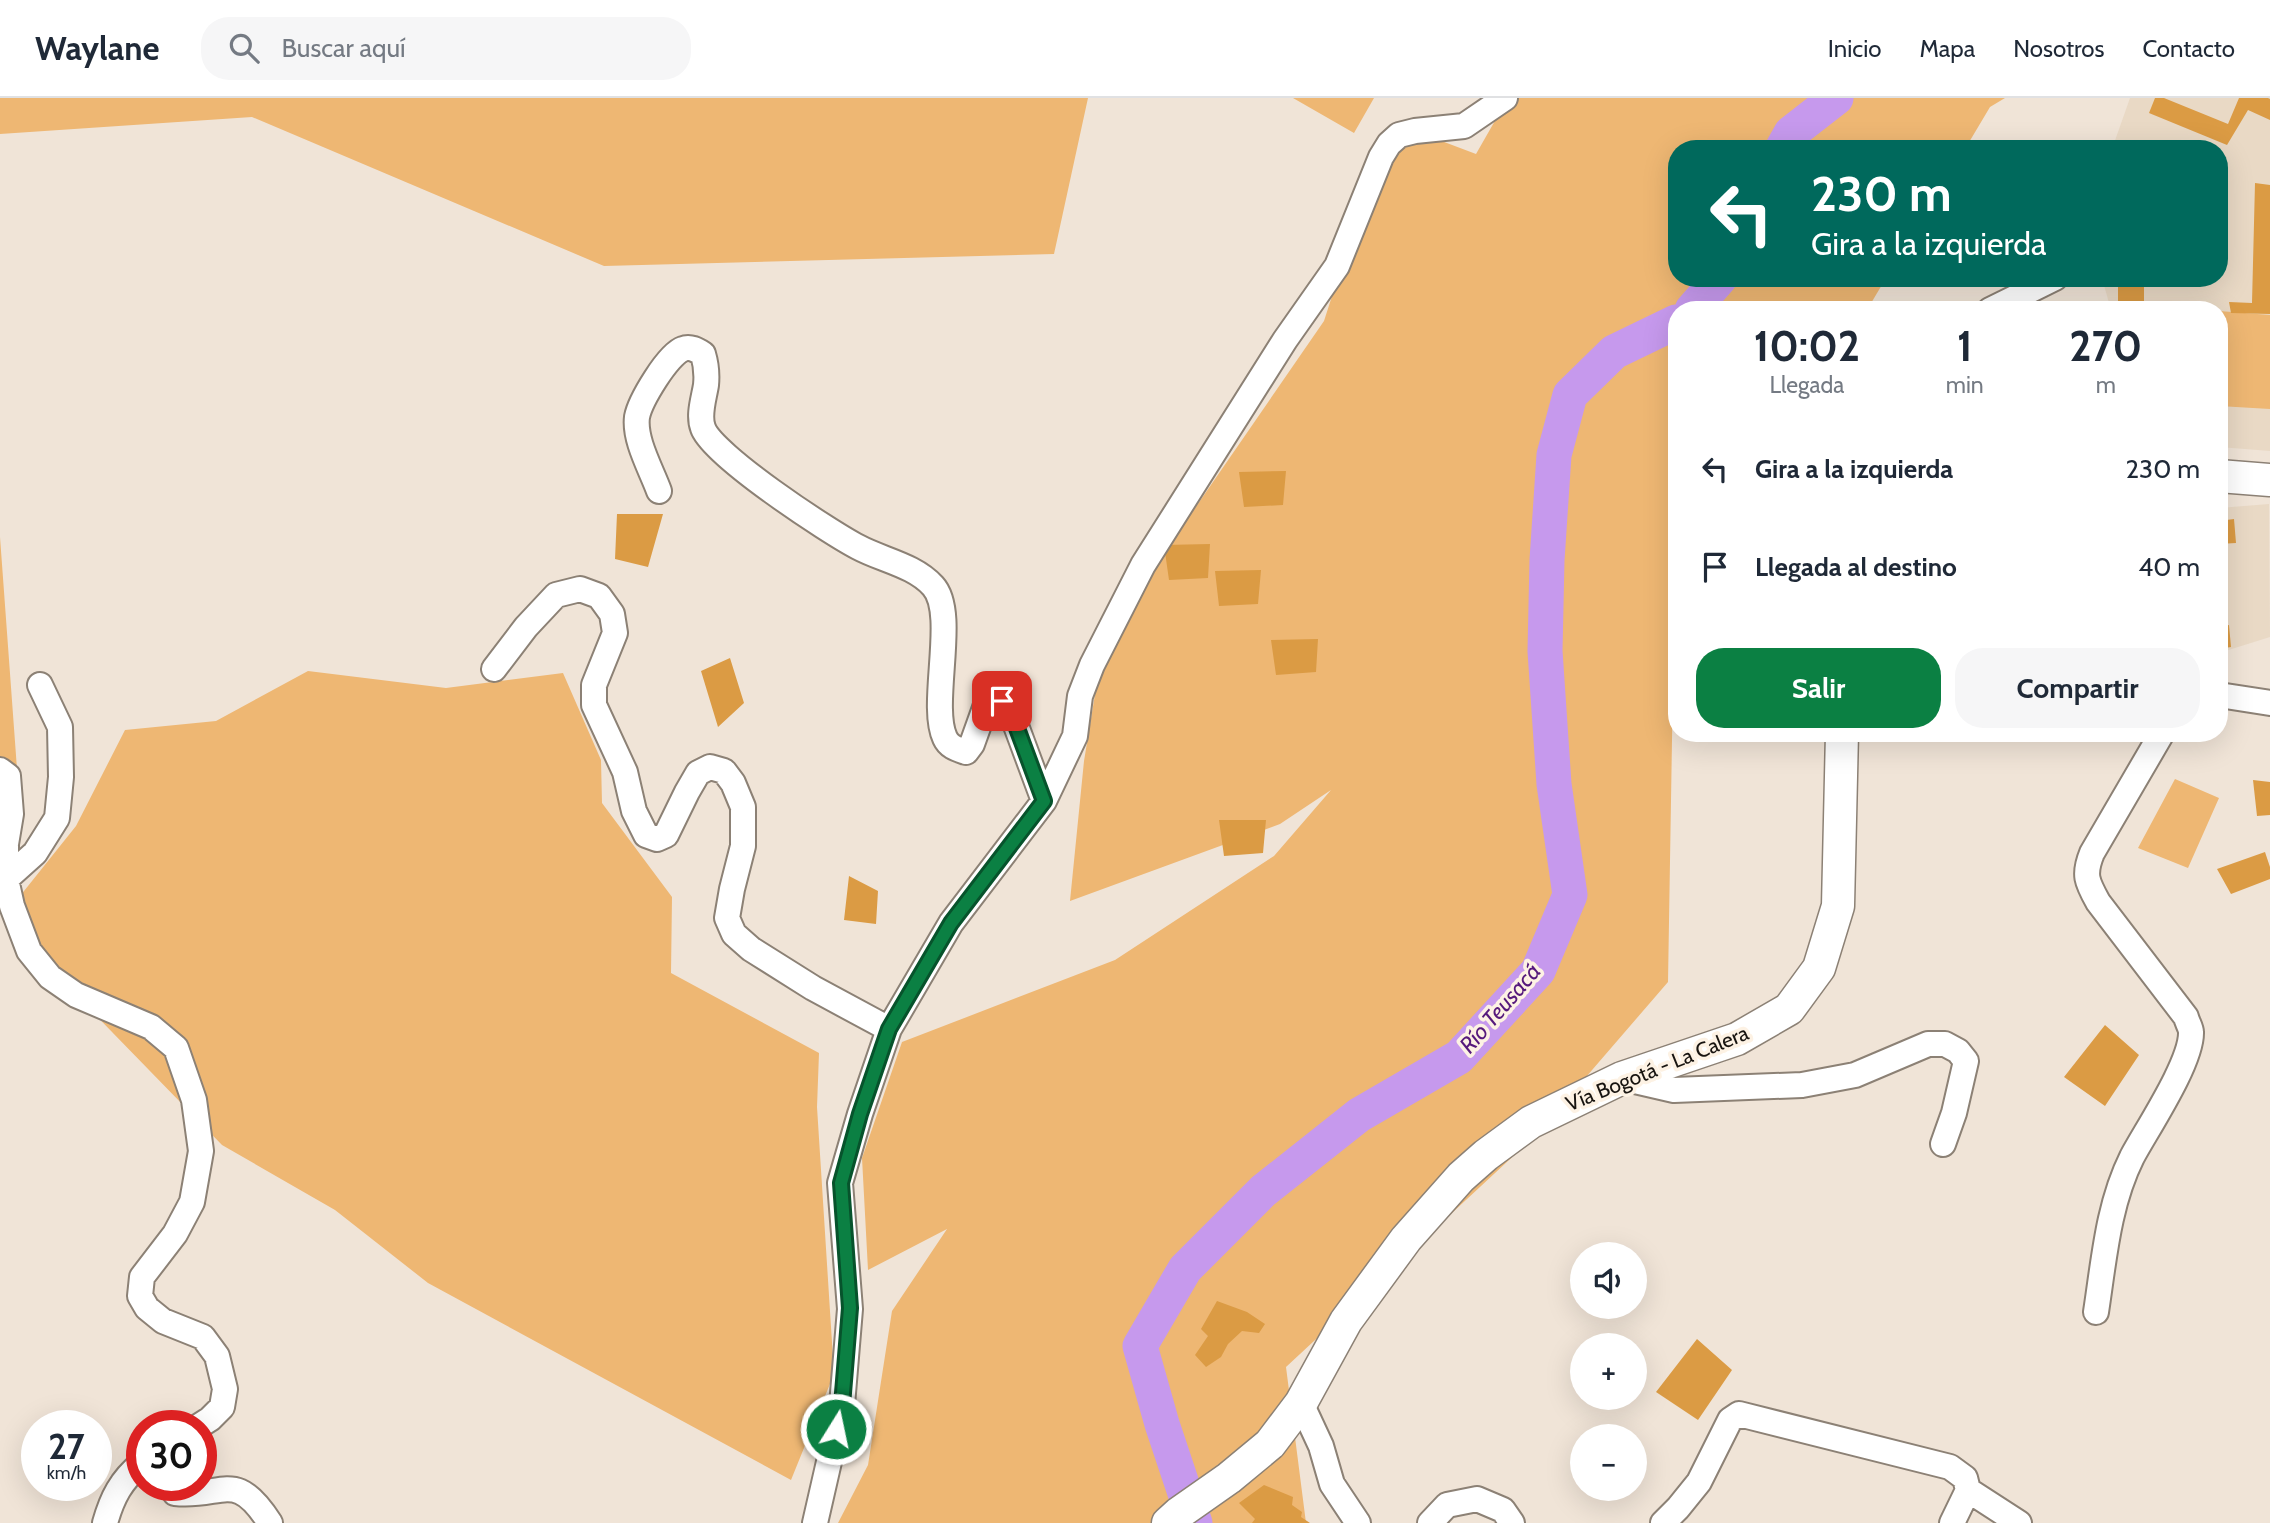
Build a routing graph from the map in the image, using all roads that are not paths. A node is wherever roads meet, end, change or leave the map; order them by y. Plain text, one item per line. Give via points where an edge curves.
1 (1505, 98) edge
2 (2037, 287) edge
3 (2008, 301) edge
4 (2228, 477) edge
5 (2270, 480) edge
6 (659, 491) dead end
7 (494, 669) dead end
8 (40, 685) dead end
9 (2228, 696) edge
10 (2270, 703) edge
11 (1842, 742) edge
12 (2157, 742) edge
13 (0, 770) edge
14 (1044, 801) junction
15 (6, 879) junction
16 (889, 1029) junction
17 (1622, 1078) junction
18 (1943, 1144) dead end
19 (2096, 1312) dead end
20 (1301, 1403) junction
21 (217, 1412) edge
22 (126, 1478) edge
23 (217, 1489) edge
24 (1968, 1490) junction
25 (1174, 1518) edge
26 (105, 1523) edge
27 (270, 1523) edge
28 (816, 1523) edge
29 (1358, 1523) edge
30 (1430, 1523) edge
31 (1512, 1523) edge
32 (1663, 1523) edge
33 (1952, 1523) edge
34 (2019, 1523) edge

1 - 14 street via 1464,126 1415,131 1399,135 1389,144 1337,266 1143,565 1092,665 1080,695 1075,736
2 - 3 street
4 - 5 main road
6 - 14 street via 638,435 637,417 674,354 694,349 703,354 706,365 702,414 711,441 803,513 858,547 926,579 938,592 944,737 966,752 986,705 996,700 1008,704
7 - 16 street via 556,595 580,589 599,596 612,614 615,633 594,685 594,705 625,772 634,811 646,835 657,839 666,835 698,773 710,767 724,771 743,807 743,846 727,918 734,934 813,988
8 - 15 street via 60,727 57,818 35,853
9 - 10 street
11 - 17 main road, Vía Bogotá - La Calera via 1838,906 1819,968 1788,1009 1737,1039
12 - 19 street via 2086,869 2088,885 2098,902 2186,1017 2191,1032 2186,1055 2119,1188
13 - 15 street via 8,776 12,814
14 - 16 street via 951,923
15 - 21 street via 29,951 50,977 76,995 151,1027 176,1048 194,1100 201,1151 192,1202 175,1234 142,1277 141,1296 163,1321 203,1337 217,1356 225,1389
16 - 28 street via 841,1183 850,1308 842,1405
17 - 18 street via 1674,1090 1802,1085 1855,1076 1928,1044 1945,1044 1966,1061
17 - 20 main road, Vía Bogotá - La Calera via 1531,1122 1461,1177 1406,1239 1346,1321
20 - 25 main road, Vía Bogotá - La Calera via 1270,1444
20 - 29 street via 1332,1484
22 - 26 street via 114,1493
23 - 27 street via 245,1493
24 - 32 street via 1965,1478 1950,1467 1740,1414 1730,1420 1699,1482
24 - 33 street
24 - 34 street
30 - 31 street via 1447,1504 1477,1499 1503,1510

